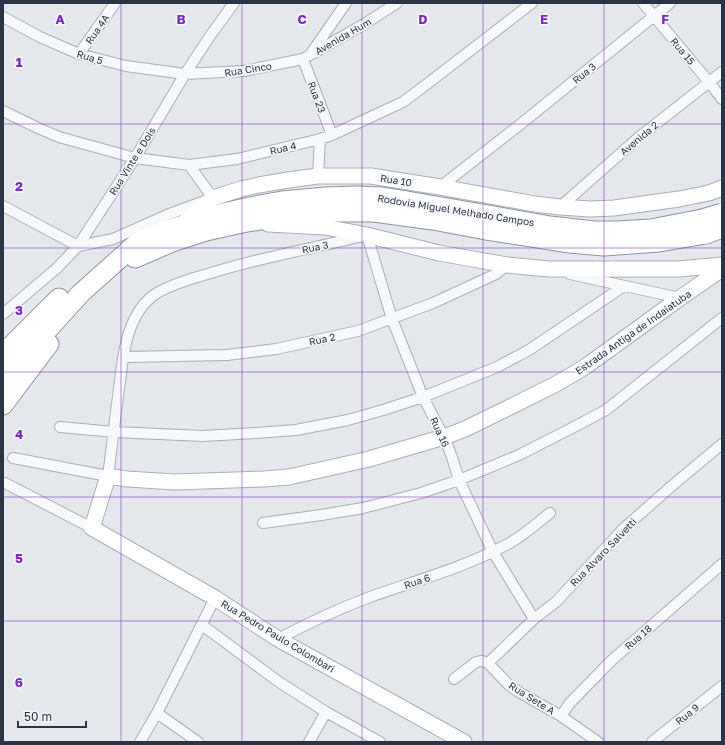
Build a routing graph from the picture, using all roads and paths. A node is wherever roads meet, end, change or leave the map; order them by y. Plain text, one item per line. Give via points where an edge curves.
1 (114, 3) edge
2 (234, 3) edge
3 (346, 3) edge
4 (397, 3) edge
5 (532, 3) edge
6 (643, 3) edge
7 (670, 3) edge
8 (654, 16) junction
9 (3, 17) edge
10 (79, 54) junction
11 (306, 57) junction
12 (722, 72) edge
13 (185, 74) junction
14 (710, 82) junction
15 (722, 99) edge
16 (3, 111) edge
17 (332, 135) junction
18 (320, 139) junction
19 (135, 158) junction
20 (189, 165) junction
21 (318, 176) junction
22 (440, 187) junction
23 (715, 191) edge
24 (213, 198) junction
25 (3, 206) edge
26 (560, 207) junction
27 (722, 213) edge
28 (242, 223) junction
29 (181, 226) junction
30 (713, 230) edge
31 (367, 235) junction
32 (78, 246) junction
33 (144, 247) junction
34 (507, 265) junction
35 (722, 265) edge
36 (549, 269) junction
37 (722, 270) edge
38 (624, 286) junction
39 (680, 298) junction
40 (4, 312) edge
41 (722, 318) edge
42 (392, 319) junction
43 (3, 354) edge
44 (124, 357) junction
45 (3, 379) edge
46 (423, 397) junction
47 (3, 405) edge
48 (60, 427) dead end
49 (114, 432) junction
50 (444, 437) junction
51 (722, 444) edge
52 (13, 458) dead end
53 (108, 476) junction
54 (458, 480) junction
55 (5, 483) dead end
56 (550, 513) dead end
57 (263, 523) dead end
58 (92, 528) junction
59 (492, 552) junction
60 (722, 564) edge
61 (215, 598) junction
62 (534, 619) junction
63 (202, 625) junction
64 (278, 639) junction
65 (488, 663) junction
66 (454, 679) dead end
67 (722, 686) edge
68 (326, 712) junction
69 (157, 713) junction
70 (560, 716) junction
71 (140, 742) edge
72 (198, 742) edge
73 (309, 742) edge
74 (380, 742) edge
75 (464, 742) edge
76 (598, 742) edge
77 (652, 742) edge

1 - 10 street, Rua 4A
2 - 13 street, Rua Vinte e Dois
3 - 11 street
4 - 11 street, Avenida Hum
5 - 17 street, Rua 4 via 403,102
6 - 8 street, Rua 15
7 - 8 street, Rua 3
8 - 14 street, Rua 15
8 - 22 street, Rua 3
9 - 10 street, Rua 5
10 - 13 street, Rua 5 via 126,66
11 - 13 street, Rua Cinco via 244,71
11 - 17 street, Rua 23
12 - 14 street, Avenida 2
13 - 19 street, Rua Vinte e Dois
14 - 15 street, Rua 15
14 - 26 street, Avenida 2 via 638,138
16 - 19 street, Rua 4 via 59,137
17 - 18 street, Rua 4
18 - 20 street, Rua 4 via 237,158
18 - 21 street
19 - 20 street, Rua 4
19 - 32 street, Rua Vinte e Dois
20 - 24 street
21 - 22 main road, Rua 10 via 371,176
21 - 24 main road, Rua 10 via 259,185
22 - 26 main road, Rua 10
23 - 26 main road, Rua 10 via 679,200 614,208
23 - 30 main road
24 - 29 main road
24 - 32 street, Rua 10 via 113,239
25 - 32 street
27 - 30 highway, Rodovia Miguel Melhado Campos, bridge
28 - 30 highway, Rodovia Miguel Melhado Campos via 296,214 374,212 570,243 604,246 659,242
28 - 31 main road via 325,227
28 - 33 highway, Rodovia Miguel Melhado Campos
29 - 30 highway, Rodovia Miguel Melhado Campos via 223,213 270,203 357,196 380,197 594,231
29 - 33 highway, Rodovia Miguel Melhado Campos via 167,230
31 - 34 main road, Rua 3 via 439,254
31 - 42 street, Rua 16
31 - 44 street, Rua 3 via 238,264 157,293 142,306 134,319
32 - 40 street, Rua Vinte e Dois via 57,268
33 - 43 highway via 101,266 78,283 60,297
33 - 45 highway, Rodovia Miguel Melhado Campos via 108,269 81,293
33 - 47 highway via 62,328
34 - 36 main road, Rua 3
34 - 42 street, Rua 2 via 496,274 433,304
35 - 36 main road via 679,269
36 - 38 street, Rua 3
37 - 39 main road, Estrada Antiga de Indaiatuba
38 - 39 street, Rua 3
38 - 46 street via 529,350 497,367
39 - 50 main road, Estrada Antiga de Indaiatuba via 586,367 510,408
41 - 54 street via 606,410 519,455
42 - 44 street, Rua 2 via 358,331 276,349 227,355
42 - 46 street, Rua 16
44 - 49 street, Rua 3
46 - 49 street via 348,420 296,430 203,436
46 - 50 street, Rua 16
48 - 49 street
49 - 53 street, Rua 3
50 - 53 main road, Estrada Antiga de Indaiatuba via 369,459 290,477 175,482
50 - 54 street, Rua 16
51 - 62 street, Rua Alvaro Salvetti via 623,529 557,601
52 - 53 street
53 - 58 main road
54 - 57 street via 421,493 363,508
54 - 59 street, Rua 16
55 - 58 street
56 - 59 street, Rua 6 via 514,541
58 - 61 main road, Rua Pedro Paulo Colombari
59 - 62 street, Rua 16
59 - 64 street, Rua 6 via 316,619
60 - 70 street, Rua 18 via 612,660
61 - 63 street
61 - 64 main road, Rua Pedro Paulo Colombari
62 - 65 street, Rua Alvaro Salvetti
63 - 68 street
63 - 69 street
64 - 75 main road, Rua Pedro Paulo Colombari
65 - 66 street via 476,662
65 - 70 street, Rua Sete A via 517,691
67 - 77 street, Rua 9
68 - 73 street
68 - 74 street
69 - 71 street
69 - 72 street
70 - 76 street, Rua Sete A

